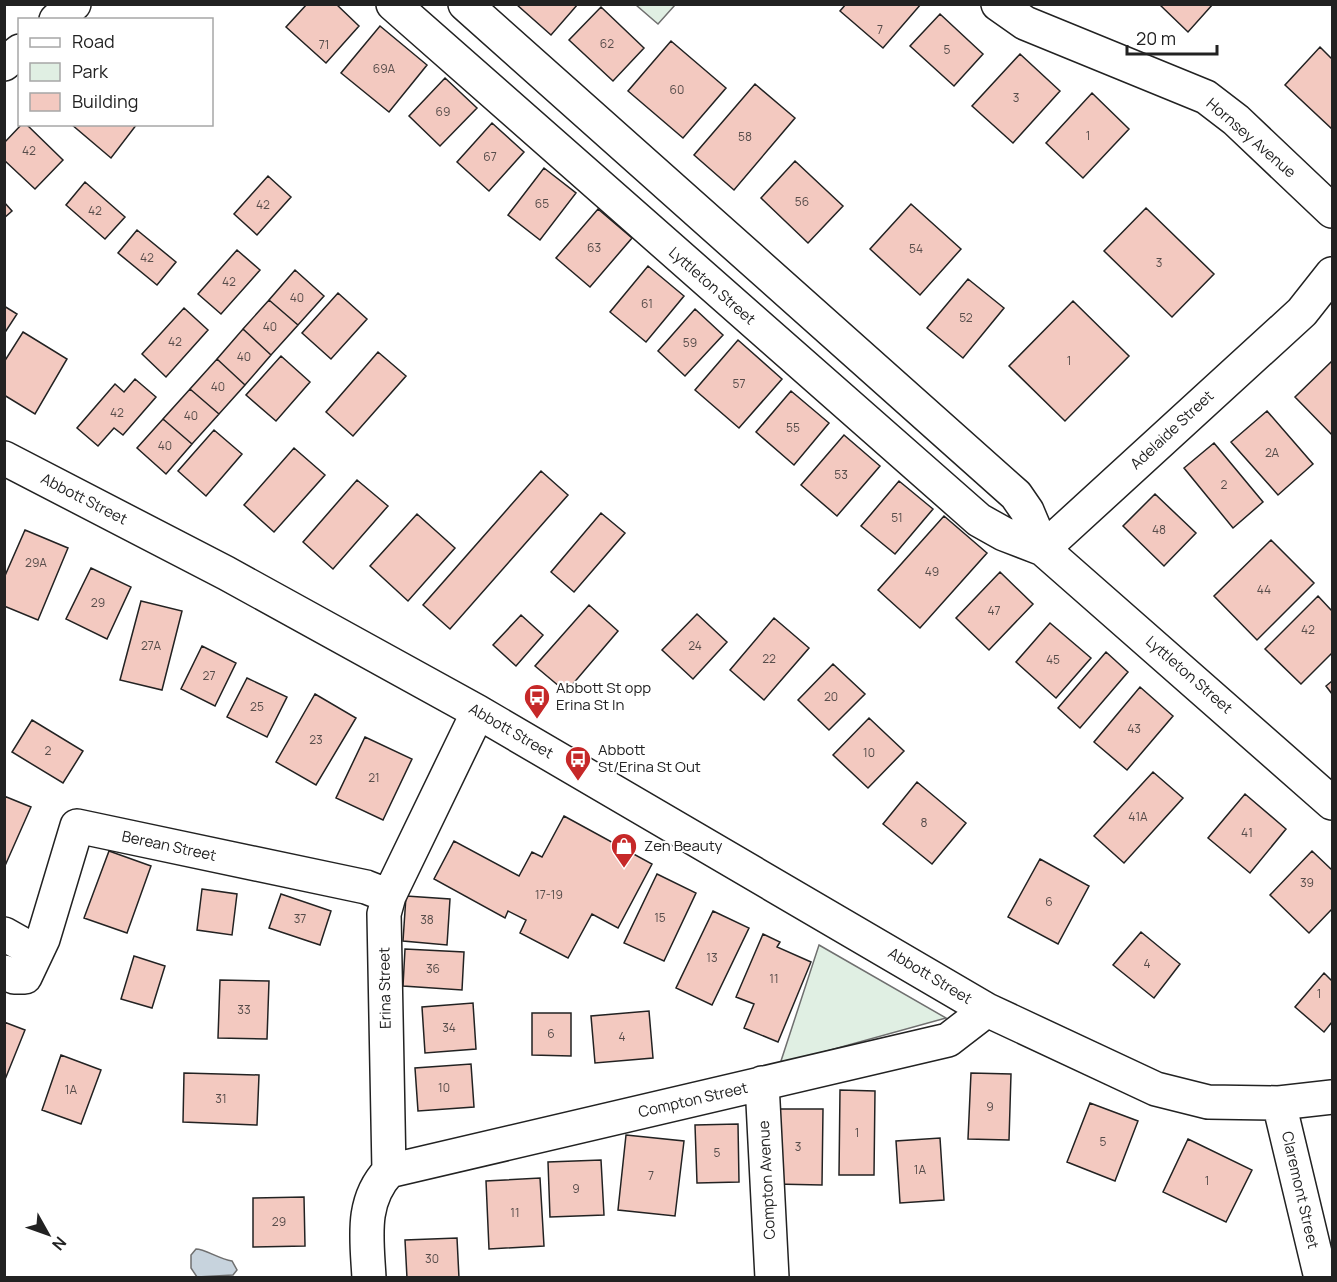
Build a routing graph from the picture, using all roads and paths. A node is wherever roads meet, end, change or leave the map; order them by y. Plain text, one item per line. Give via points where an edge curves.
1 (74, 4) edge
2 (393, 4) edge
3 (465, 4) edge
4 (998, 4) edge
5 (58, 18) edge
6 (18, 52) edge
7 (4, 63) edge
8 (1332, 211) edge
9 (1332, 274) edge
10 (1332, 292) edge
11 (1302, 312) junction
12 (4, 458) edge
13 (1043, 549) junction
14 (478, 712) junction
15 (1332, 803) edge
16 (389, 896) junction
17 (4, 934) edge
18 (36, 952) junction
19 (4, 972) edge
20 (987, 1010) junction
21 (762, 1083) junction
22 (1332, 1097) edge
23 (1279, 1102) junction
24 (389, 1171) junction
25 (369, 1278) edge
26 (772, 1278) edge
27 (1321, 1278) edge

1 - 5 street
2 - 13 street, Lyttleton Street via 979,520
3 - 13 street, Lyttleton Street via 1016,495
4 - 8 street, Hornsey Avenue via 1025,23 1206,97 1236,120
6 - 7 street
9 - 11 street, Adelaide Street
10 - 11 street, Adelaide Street
11 - 13 street, Adelaide Street
12 - 14 street, Abbott Street via 226,573
13 - 15 street, Lyttleton Street
14 - 16 street, Erina Street
14 - 20 street, Abbott Street
16 - 18 street, Berean Street via 366,887 76,826
16 - 24 street, Erina Street via 384,914
17 - 18 street
18 - 19 street, Berean Street via 25,976
20 - 21 street, Compton Street via 948,1040
20 - 23 street, Abbott Street via 1155,1089 1208,1102
21 - 24 street, Compton Street
21 - 26 street, Compton Avenue
22 - 23 street, Abbott Street
23 - 27 street, Claremont Street
24 - 25 street via 371,1198 367,1219

